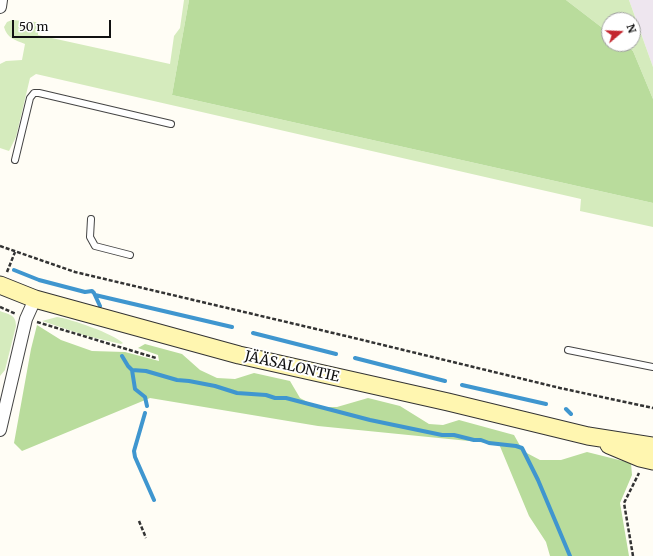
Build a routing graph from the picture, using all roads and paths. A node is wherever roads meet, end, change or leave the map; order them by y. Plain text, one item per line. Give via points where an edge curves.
1 (1, 0) edge
2 (0, 7) edge
3 (171, 124) dead end
4 (15, 160) dead end
5 (91, 219) dead end
6 (0, 246) edge
7 (130, 255) dead end
8 (0, 285) edge
9 (35, 298) junction
10 (0, 307) edge
11 (26, 319) junction
12 (568, 350) dead end
13 (156, 358) dead end
14 (653, 367) edge
15 (653, 408) edge
16 (0, 430) edge
17 (588, 436) junction
18 (653, 446) edge
19 (647, 465) edge
20 (139, 521) dead end
21 (146, 538) dead end
22 (633, 556) edge

1 - 2 street
3 - 4 lane via 34,93 30,98
5 - 7 lane via 90,237 95,246
6 - 15 path via 75,272
8 - 9 main road, JÄÄSALONTIE
9 - 11 street
9 - 17 main road, JÄÄSALONTIE via 239,355
10 - 11 path
11 - 13 path
11 - 16 street
12 - 14 lane
17 - 18 main road, JÄÄSALONTIE
17 - 19 main road, JÄÄSALONTIE via 640,458
19 - 22 path via 624,503
20 - 21 path

